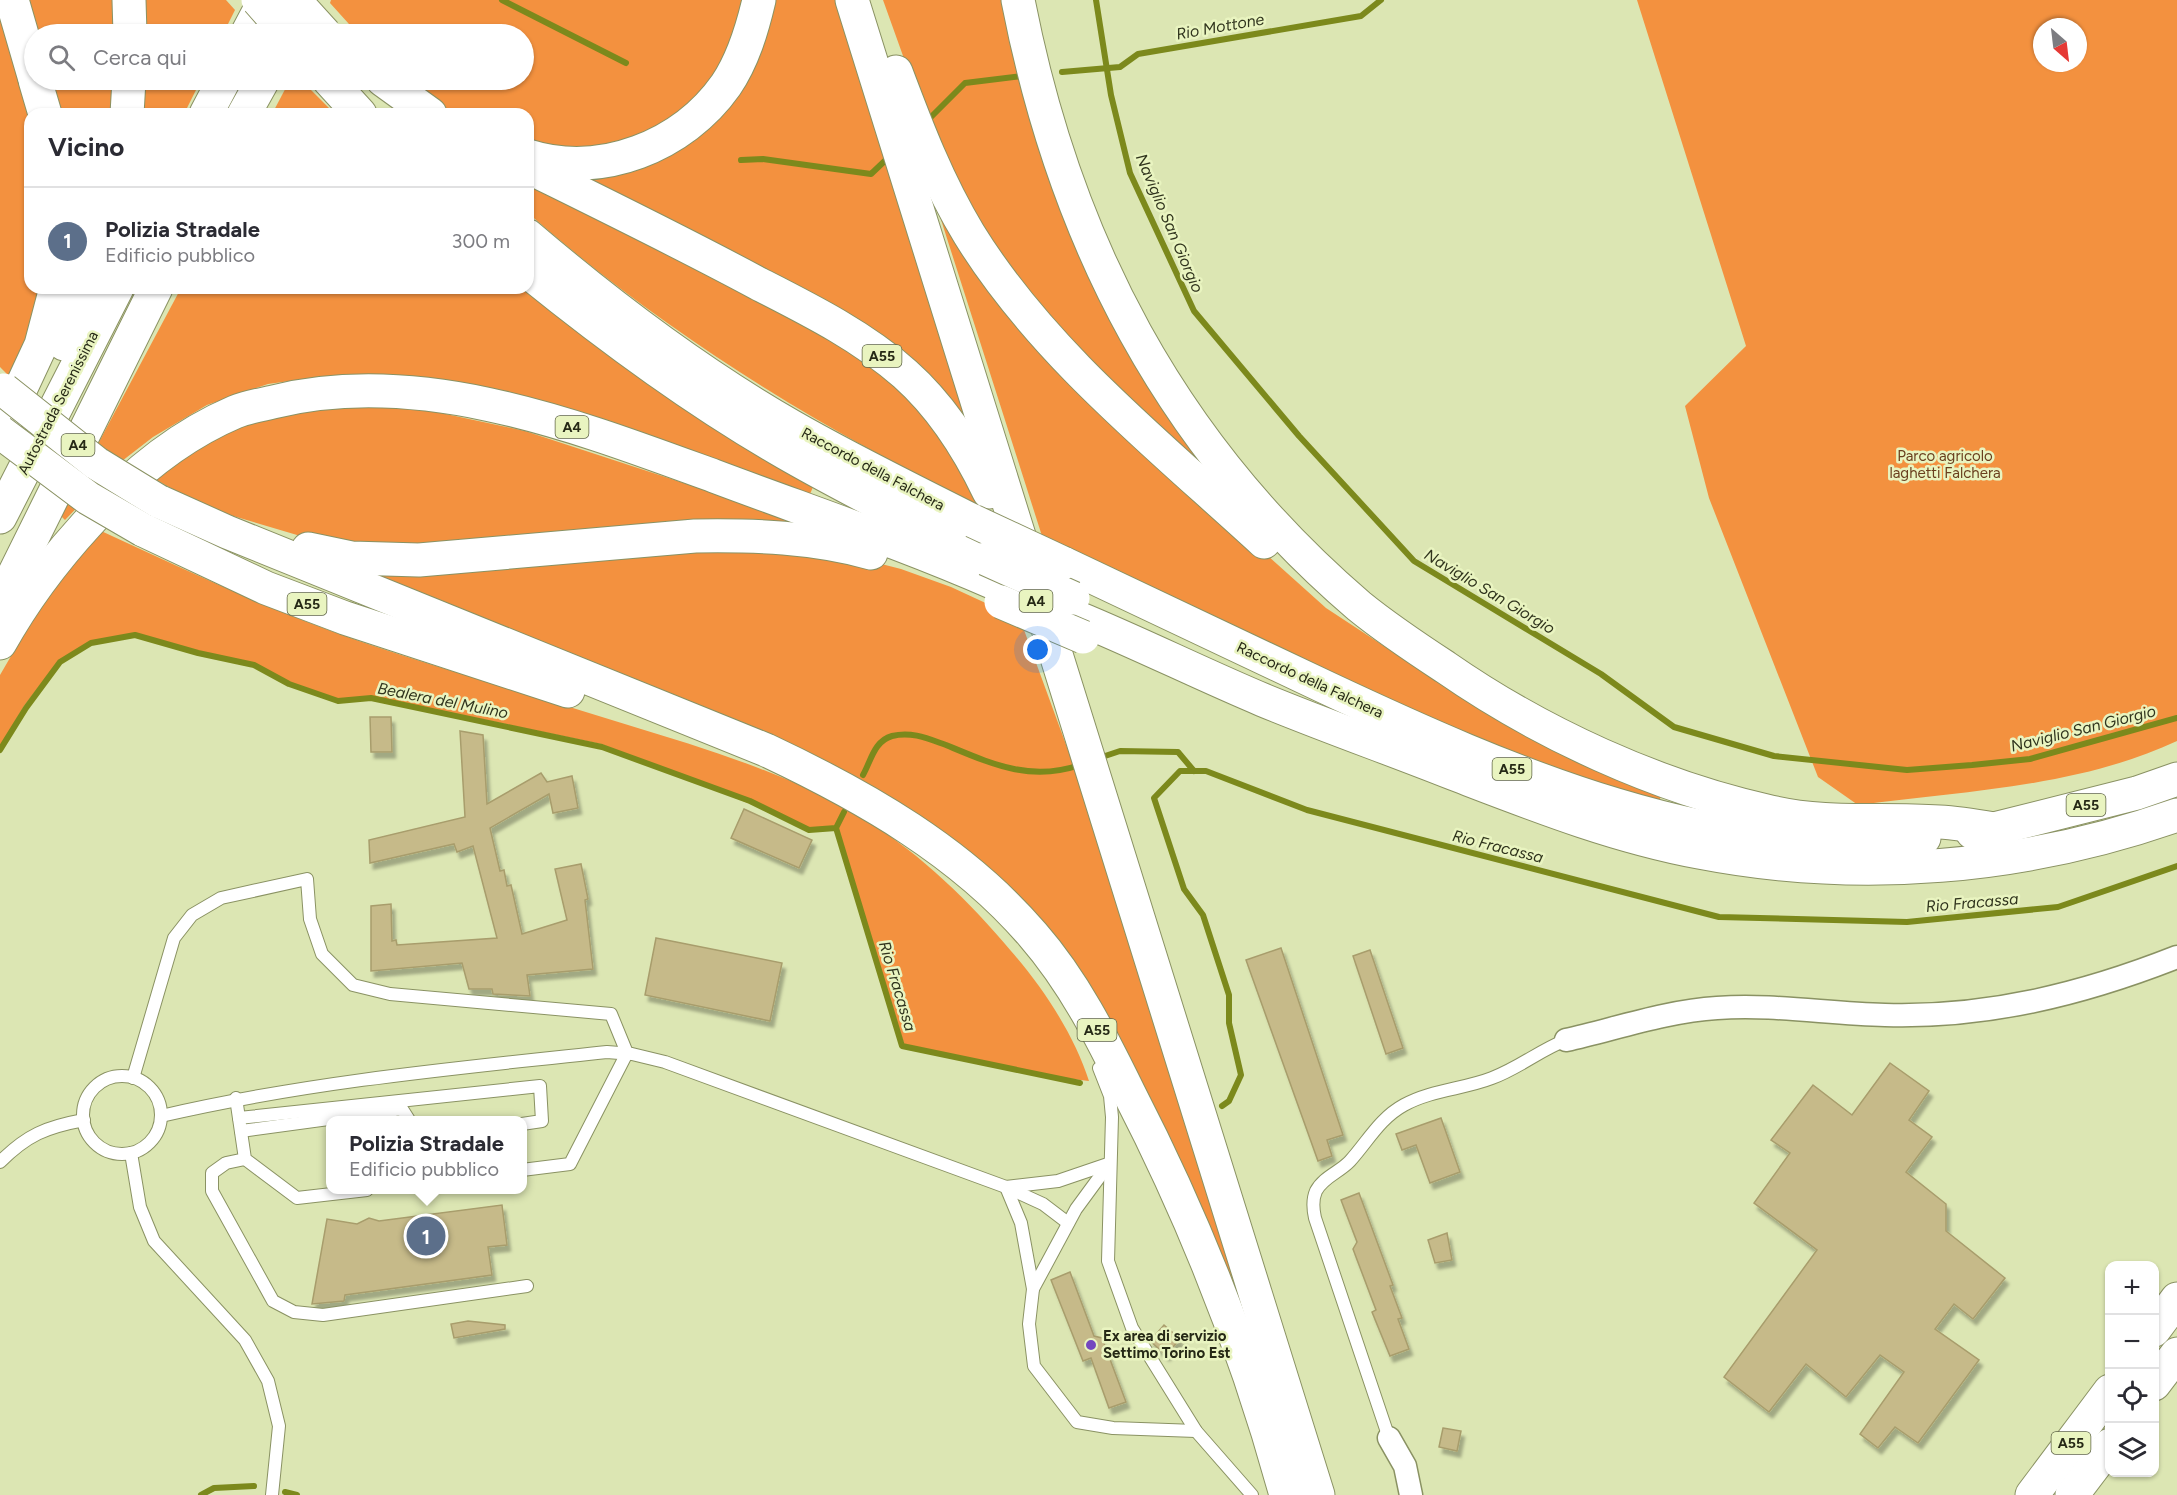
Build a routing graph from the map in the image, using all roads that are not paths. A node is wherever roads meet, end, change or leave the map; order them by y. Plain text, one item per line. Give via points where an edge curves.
1 (12, 0) edge
2 (129, 0) edge
3 (258, 0) edge
4 (265, 0) edge
5 (294, 0) edge
6 (305, 0) edge
7 (759, 0) edge
8 (852, 0) edge
9 (867, 0) edge
10 (1018, 0) edge
11 (130, 24) edge
12 (252, 24) edge
13 (278, 24) edge
14 (292, 24) edge
15 (316, 24) edge
16 (24, 41) edge
17 (38, 90) edge
18 (128, 90) edge
19 (219, 90) edge
20 (257, 90) edge
21 (338, 90) edge
22 (374, 90) edge
23 (396, 90) edge
24 (43, 108) edge
25 (127, 108) edge
26 (209, 108) edge
27 (247, 108) edge
28 (355, 108) edge
29 (391, 108) edge
30 (422, 108) edge
31 (534, 157) edge
32 (534, 170) edge
33 (534, 241) edge
34 (534, 277) edge
35 (55, 294) edge
36 (86, 294) edge
37 (114, 294) edge
38 (153, 294) edge
39 (2, 388) edge
40 (0, 433) edge
41 (0, 468) edge
42 (0, 517) edge
43 (227, 532) junction
44 (994, 581) junction
45 (0, 603) edge
46 (1136, 642) joint
47 (0, 643) edge
48 (1420, 650) junction
49 (1071, 703) junction
50 (709, 726) junction
51 (2177, 779) edge
52 (2177, 814) edge
53 (1994, 829) junction
54 (2177, 957) edge
55 (1068, 982) junction
56 (1083, 1032) dead end
57 (1566, 1040) joint
58 (627, 1053) junction
59 (1095, 1060) dead end
60 (133, 1078) junction
61 (236, 1098) junction
62 (161, 1116) junction
63 (326, 1116) edge
64 (326, 1116) edge
65 (406, 1116) edge
66 (84, 1120) junction
67 (527, 1123) edge
68 (240, 1124) junction
69 (130, 1153) junction
70 (245, 1159) junction
71 (0, 1162) edge
72 (1109, 1164) junction
73 (527, 1169) edge
74 (1006, 1187) junction
75 (332, 1194) edge
76 (1068, 1223) junction
77 (527, 1286) dead end
78 (1033, 1289) junction
79 (2177, 1299) edge
80 (2159, 1323) edge
81 (2177, 1354) edge
82 (2159, 1377) edge
83 (2105, 1396) edge
84 (1196, 1431) junction
85 (1389, 1437) joint
86 (2105, 1450) edge
87 (271, 1494) edge
88 (1252, 1495) edge
89 (1286, 1495) edge
90 (1318, 1495) edge
91 (1411, 1495) edge
92 (2032, 1495) edge
93 (2072, 1495) edge

1 - 16 highway
2 - 11 highway
3 - 13 highway, bridge
4 - 12 highway
5 - 15 highway, bridge
6 - 14 highway
7 - 31 highway via 747,43 726,84 696,118 675,134 650,148 602,162 571,163
8 - 49 highway
9 - 48 highway via 943,186 969,233 1025,310 1075,368 1298,573
10 - 48 highway via 1035,80 1062,171 1103,272 1154,366 1215,457 1281,532 1362,608
17 - 24 highway
18 - 25 highway
19 - 26 highway
20 - 27 highway
21 - 28 highway
22 - 29 highway
23 - 30 highway
32 - 49 highway, A55 via 835,323 913,382 969,452 984,482
33 - 53 highway, Raccordo della Falchera / A55, bridge via 603,298 732,390 854,460 973,521 1462,750 1618,806 1709,827 1827,842 1877,844
34 - 44 highway, Raccordo della Falchera via 593,324 726,417
35 - 40 highway via 41,345
36 - 41 highway
37 - 42 highway, Autostrada Serenissima / A4
38 - 45 highway, A4
39 - 43 highway, bridge via 96,463 158,501
40 - 50 highway, A55, bridge via 88,498 143,530 266,588 616,707
43 - 44 highway via 351,558 387,561 695,536 776,536 812,540 895,560 955,580
43 - 50 highway
44 - 46 highway, A4
44 - 47 highway, A4 via 566,425 452,399 348,392 289,398 238,411 188,435 143,467 74,538
46 - 52 highway, Raccordo della Falchera / A55 via 1288,710 1514,798 1592,825 1698,852 1804,866 1864,869 1944,865 2073,847
48 - 53 highway via 1510,709 1564,738 1610,759 1718,797 1818,820 1938,822
49 - 90 highway, A55
50 - 55 highway, A55 via 813,772 889,814 1005,905
51 - 53 highway, Raccordo della Falchera / A55
54 - 57 street via 2068,994 2005,1009 1885,1016 1783,1008 1714,1008
55 - 56 lane
55 - 89 highway, A55 via 1101,1037 1181,1200 1254,1391
57 - 85 lane via 1545,1048 1512,1070 1404,1104 1381,1121 1350,1161 1315,1192 1315,1218
58 - 60 lane via 611,1014 390,994 353,985 322,954 310,919 307,879 221,898 192,915 174,938
58 - 61 lane via 431,1071
58 - 73 lane via 570,1164
58 - 74 lane via 665,1062
59 - 72 lane via 1110,1096
60 - 62 lane via 154,1092
60 - 66 lane via 120,1076 97,1085 87,1101
61 - 62 lane
61 - 68 lane
62 - 69 lane via 152,1140
63 - 68 lane
64 - 65 lane via 402,1109
66 - 69 lane via 95,1143 118,1154
66 - 71 lane via 50,1126 20,1142
67 - 68 lane via 542,1121 540,1086
68 - 70 lane
69 - 87 lane via 140,1207 154,1241 245,1340 268,1381 279,1426
70 - 75 lane via 297,1198
70 - 77 lane via 226,1163 212,1173 212,1191 273,1301 294,1312 323,1315
72 - 74 lane via 1058,1181
72 - 76 lane
72 - 84 lane via 1108,1262 1132,1328
74 - 76 lane via 1043,1204
74 - 78 lane via 1020,1223
76 - 78 lane
78 - 84 lane via 1029,1324 1034,1366 1077,1422 1113,1428
79 - 80 highway
81 - 82 highway
83 - 92 highway, A55
84 - 88 lane
85 - 91 street via 1405,1466
86 - 93 highway, A55

